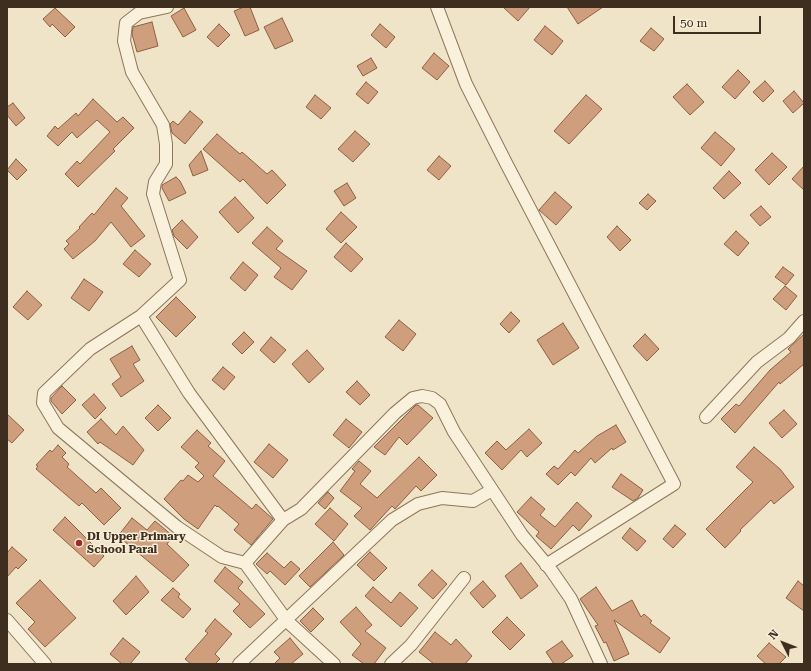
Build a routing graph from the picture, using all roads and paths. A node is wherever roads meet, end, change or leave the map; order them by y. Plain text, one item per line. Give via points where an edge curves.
1 (168, 7) edge
2 (437, 7) edge
3 (141, 316) junction
4 (804, 320) edge
5 (706, 417) dead end
6 (492, 490) junction
7 (283, 520) junction
8 (245, 563) junction
9 (546, 565) junction
10 (464, 578) dead end
11 (7, 620) edge
12 (287, 621) junction
13 (45, 664) edge
14 (240, 664) edge
15 (334, 664) edge
16 (391, 664) edge
17 (601, 664) edge

1 - 3 street via 139,13 126,23 124,41 132,72 163,126 166,164 155,182 153,194 180,280
2 - 9 street via 466,84 674,484
3 - 7 street via 189,393
3 - 8 street via 90,349 44,393 43,403 58,428 177,527 222,557
4 - 5 street via 789,338 757,362
6 - 7 street via 454,432 440,404 432,398 422,396 413,398 395,413 300,509
6 - 9 street
6 - 12 street via 473,501 442,498 418,504 392,520
7 - 8 street
8 - 12 street
9 - 17 street via 571,599
10 - 16 street via 412,645
11 - 13 street
12 - 14 street
12 - 15 street

